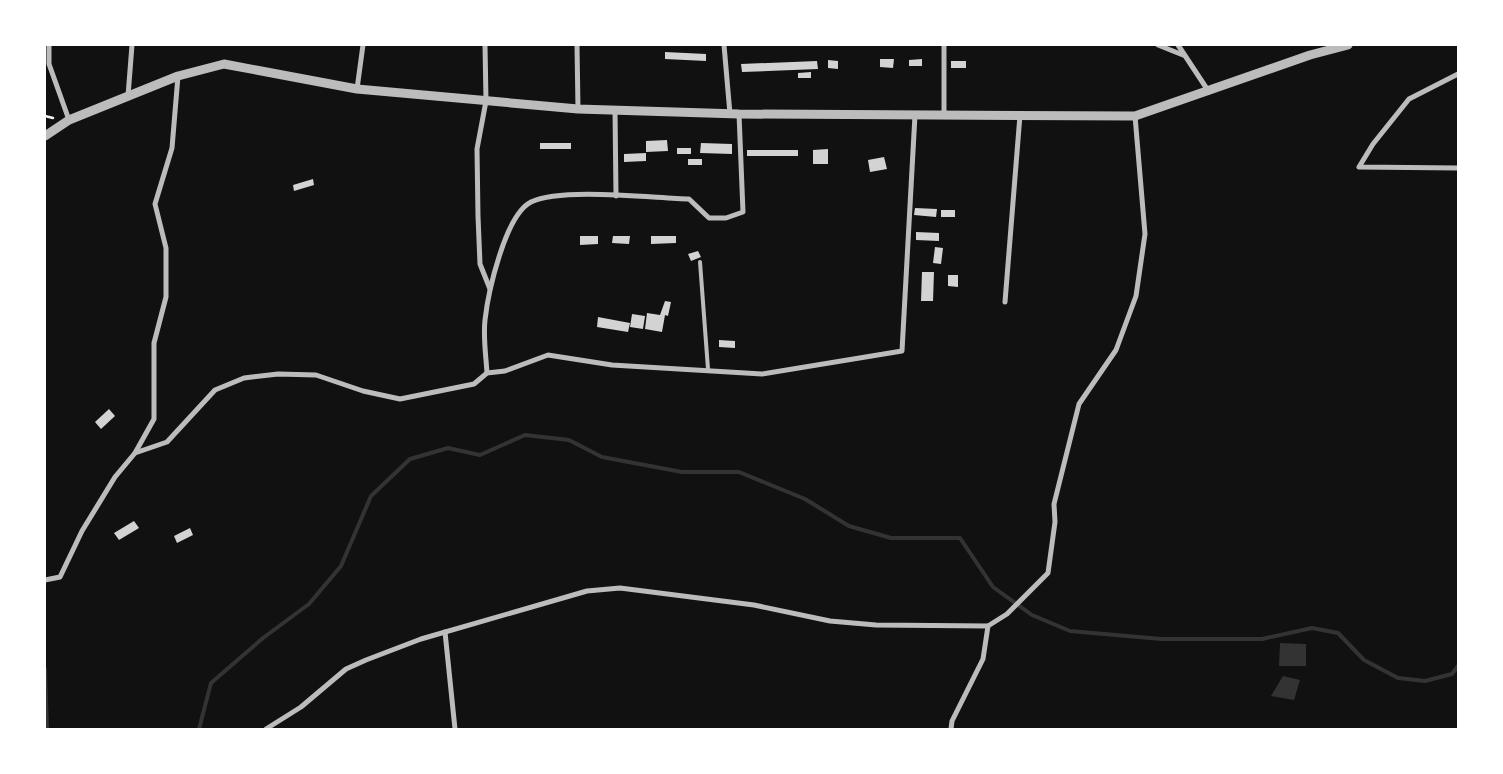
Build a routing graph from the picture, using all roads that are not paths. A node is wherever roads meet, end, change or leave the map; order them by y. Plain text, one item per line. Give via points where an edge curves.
1 (49, 45) edge
2 (132, 45) edge
3 (363, 45) edge
4 (485, 45) edge
5 (577, 45) edge
6 (724, 45) edge
7 (944, 45) edge
8 (1158, 45) edge
9 (1178, 45) edge
10 (1348, 45) edge
11 (1185, 55) junction
12 (1458, 74) edge
13 (178, 76) junction
14 (357, 88) junction
15 (1209, 92) junction
16 (128, 96) junction
17 (486, 101) junction
18 (578, 109) junction
19 (615, 110) junction
20 (735, 114) junction
21 (915, 115) junction
22 (944, 115) junction
23 (1020, 116) junction
24 (1135, 116) junction
25 (68, 120) junction
26 (45, 136) edge
27 (1458, 168) edge
28 (616, 196) junction
29 (700, 262) dead end
30 (490, 290) junction
31 (1005, 302) dead end
32 (708, 369) junction
33 (487, 373) junction
34 (135, 453) junction
35 (45, 580) edge
36 (988, 626) junction
37 (444, 632) junction
38 (266, 729) edge
39 (455, 729) edge
40 (951, 729) edge

1 - 25 street via 49,64
2 - 16 street
3 - 14 street
4 - 17 street
5 - 18 street
6 - 20 street
7 - 22 street
8 - 11 street
9 - 11 street
10 - 15 street via 1310,55
11 - 15 street
12 - 27 street via 1409,100 1373,144 1359,167
13 - 14 street via 224,64
13 - 16 street
13 - 34 street via 172,148 155,204 166,248 166,297 154,343 154,419
14 - 17 street
15 - 24 street
16 - 25 street
17 - 18 street
17 - 30 street via 477,149 478,216 480,264
18 - 19 street
19 - 20 street
19 - 28 street
20 - 21 street
20 - 28 street via 743,212 726,218 708,218 689,200
21 - 22 street
21 - 32 street via 902,350 762,374
22 - 23 street
23 - 24 street
23 - 31 street
24 - 36 street via 1145,234 1136,296 1116,350 1079,404 1054,504 1055,522 1048,573 1007,614
25 - 26 street
28 - 30 street via 558,195 530,203 515,218
29 - 32 lane
30 - 33 street via 484,322
32 - 33 street via 612,365 548,355
33 - 34 street via 474,384 400,399 316,375 278,374 244,378 214,390 167,442
34 - 35 street via 115,477 82,531 60,577
36 - 37 street via 921,627 830,621 754,605 620,588 588,591
36 - 40 street via 983,659
37 - 38 street via 346,669 301,707
37 - 39 street

